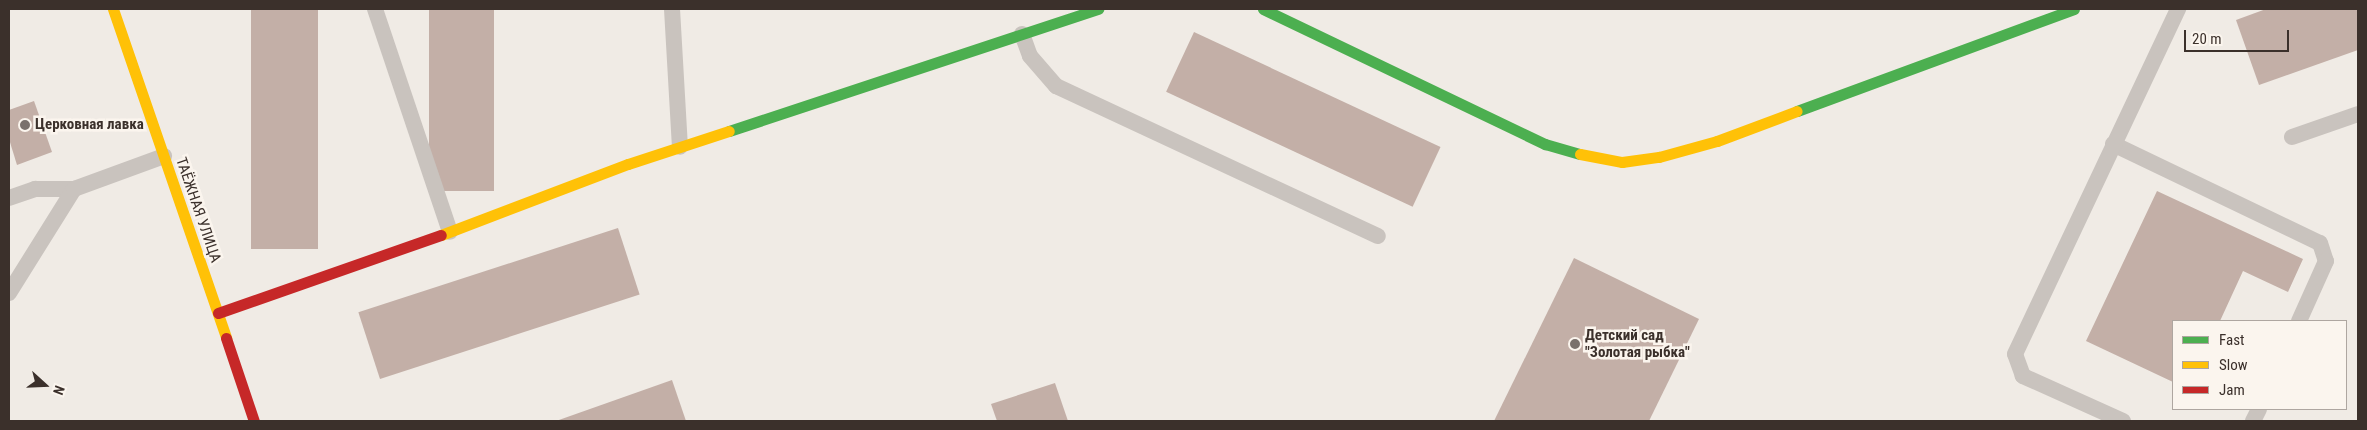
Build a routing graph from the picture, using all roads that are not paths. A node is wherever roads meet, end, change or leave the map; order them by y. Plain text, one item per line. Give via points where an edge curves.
1 (113, 9) edge
2 (375, 9) edge
3 (672, 9) edge
4 (1098, 9) edge
5 (1263, 9) edge
6 (2074, 9) edge
7 (2178, 9) edge
8 (2048, 14) edge
9 (1022, 34) junction
10 (2358, 114) edge
11 (2292, 137) dead end
12 (2113, 144) junction
13 (680, 147) junction
14 (164, 156) junction
15 (74, 189) junction
16 (9, 198) edge
17 (450, 232) junction
18 (1378, 236) dead end
19 (9, 292) edge
20 (218, 313) junction
21 (2299, 320) edge
22 (254, 421) edge
23 (2122, 421) edge

1 - 14 street, ТАЁЖНАЯ УЛИЦА
2 - 17 lane
3 - 13 lane
4 - 9 street
5 - 8 street via 1545,144 1584,156 1622,162 1659,157 1717,141
6 - 8 street
7 - 12 lane
9 - 13 street
9 - 18 lane via 1030,56 1056,86
10 - 11 lane
12 - 21 lane via 2320,243 2326,262
12 - 23 lane via 2016,354 2023,376
13 - 17 street
14 - 15 lane
14 - 20 street, ТАЁЖНАЯ УЛИЦА
15 - 16 lane via 36,189
15 - 19 lane
17 - 20 street
20 - 22 street, ТАЁЖНАЯ УЛИЦА

